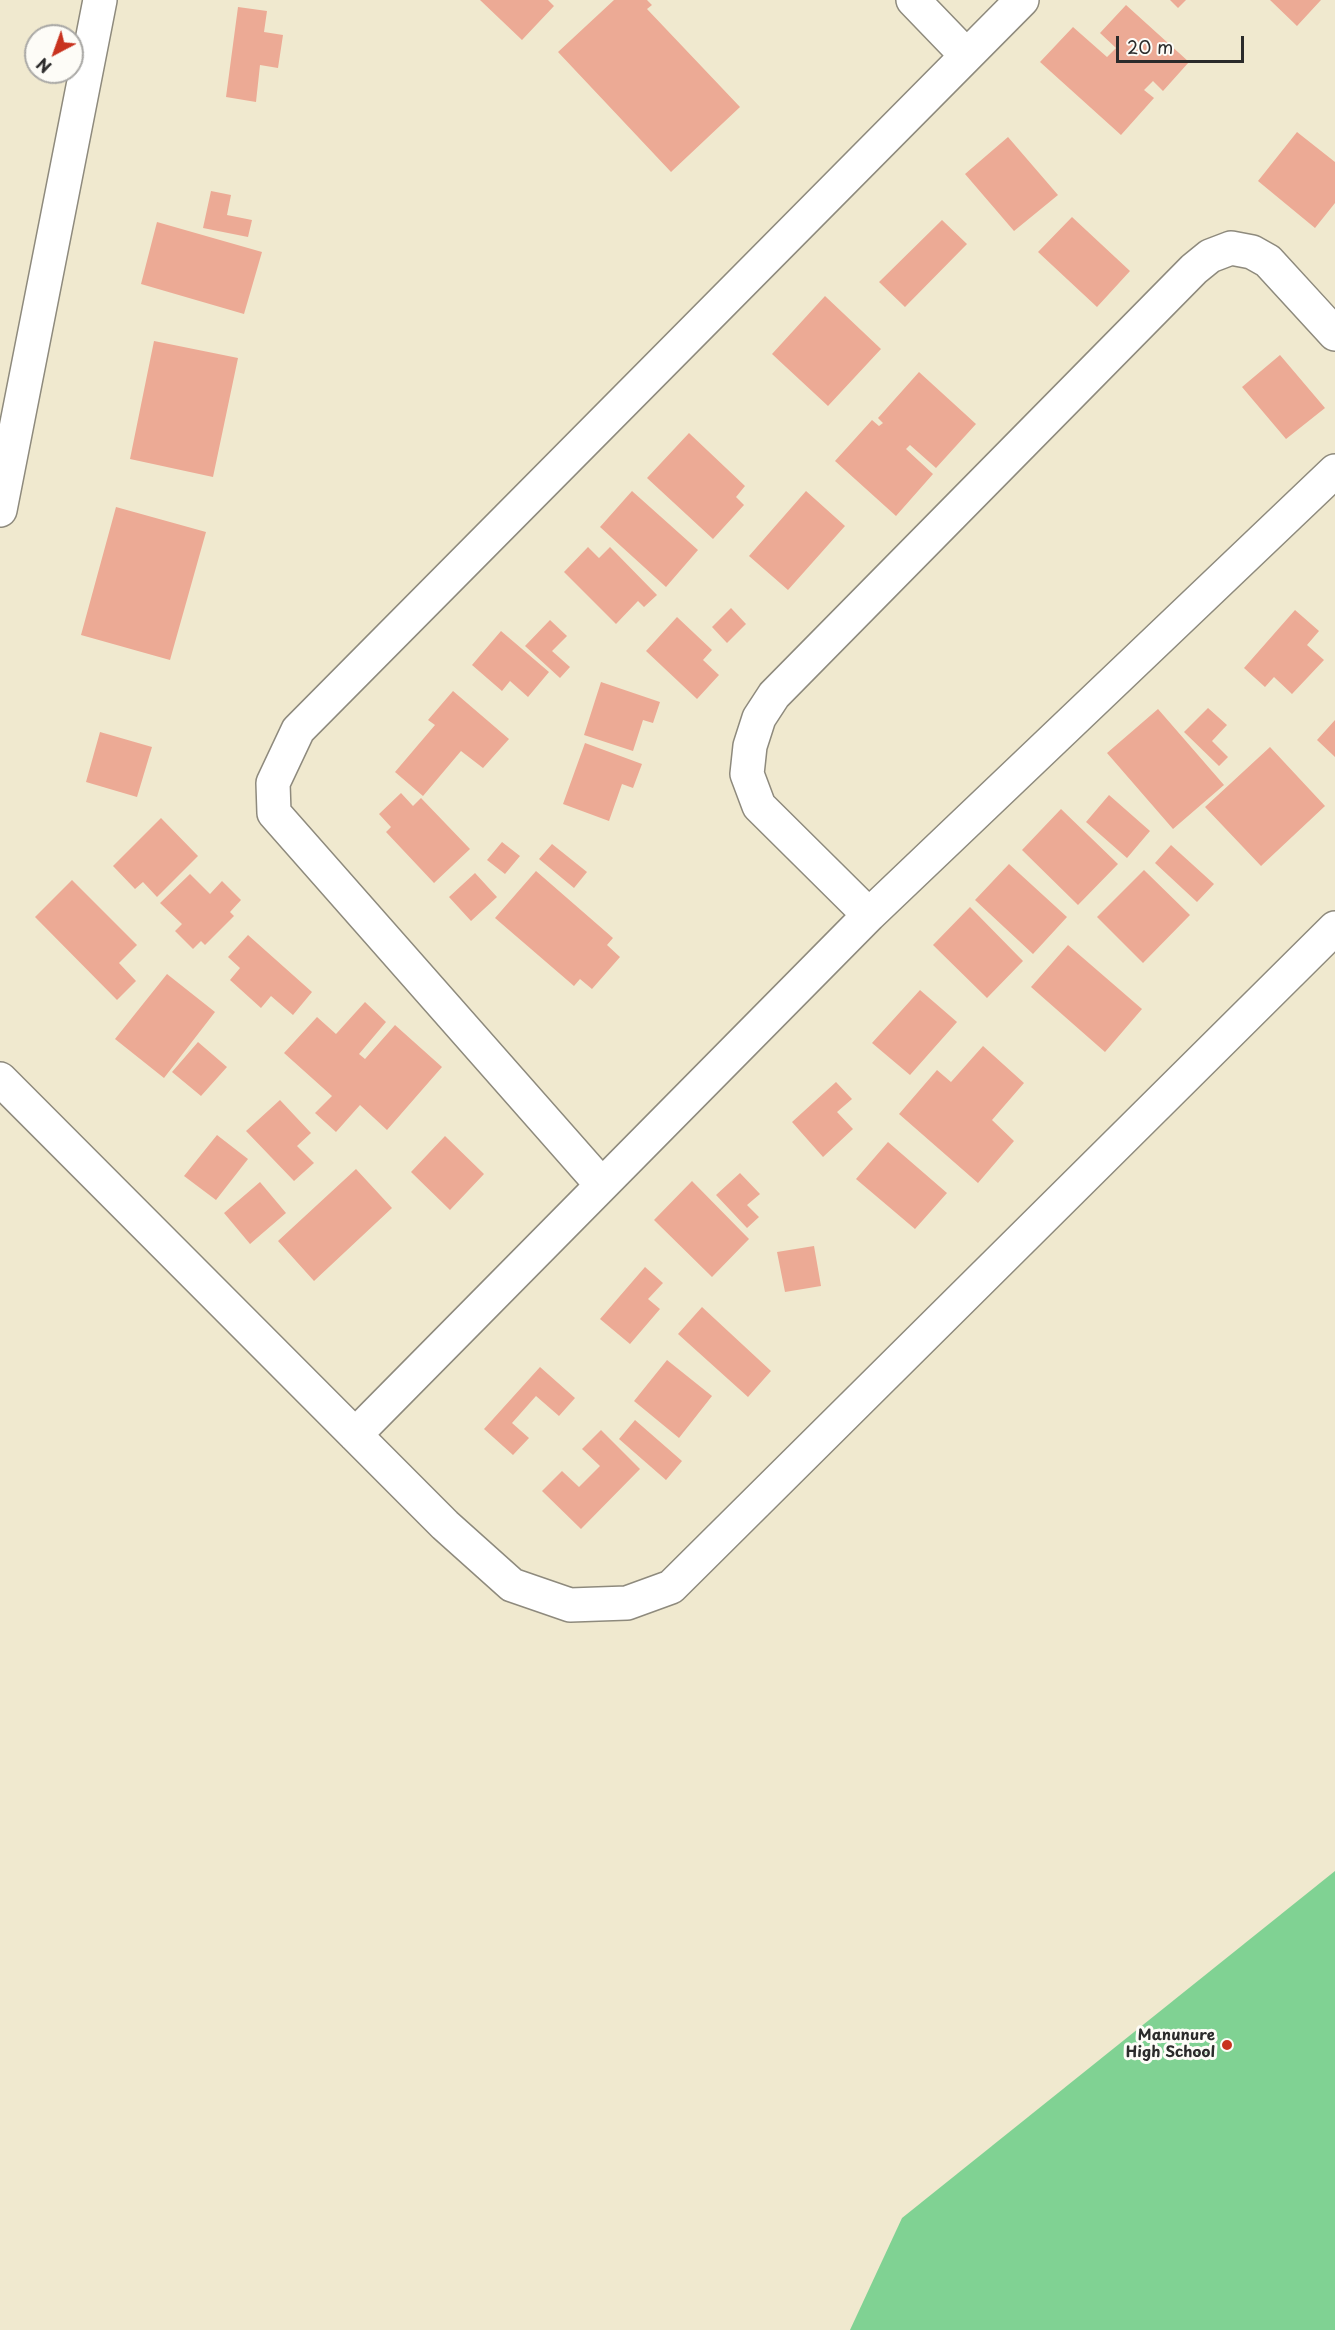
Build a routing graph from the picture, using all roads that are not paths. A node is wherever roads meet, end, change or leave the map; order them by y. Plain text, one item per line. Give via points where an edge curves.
1 (100, 0) edge
2 (914, 0) edge
3 (1022, 0) edge
4 (966, 56) junction
5 (1335, 334) edge
6 (1335, 471) edge
7 (0, 510) edge
8 (869, 915) junction
9 (1335, 927) edge
10 (0, 1079) edge
11 (601, 1184) junction
12 (355, 1435) junction

1 - 7 street
2 - 4 street
3 - 4 street
4 - 11 street via 298,730 273,783 274,813
5 - 8 street via 1268,261 1252,252 1231,248 1210,255 774,695 759,718 750,746 747,774 759,806
6 - 8 street
8 - 11 street
9 - 12 street via 671,1587 627,1603 570,1605 512,1585
10 - 12 street
11 - 12 street

